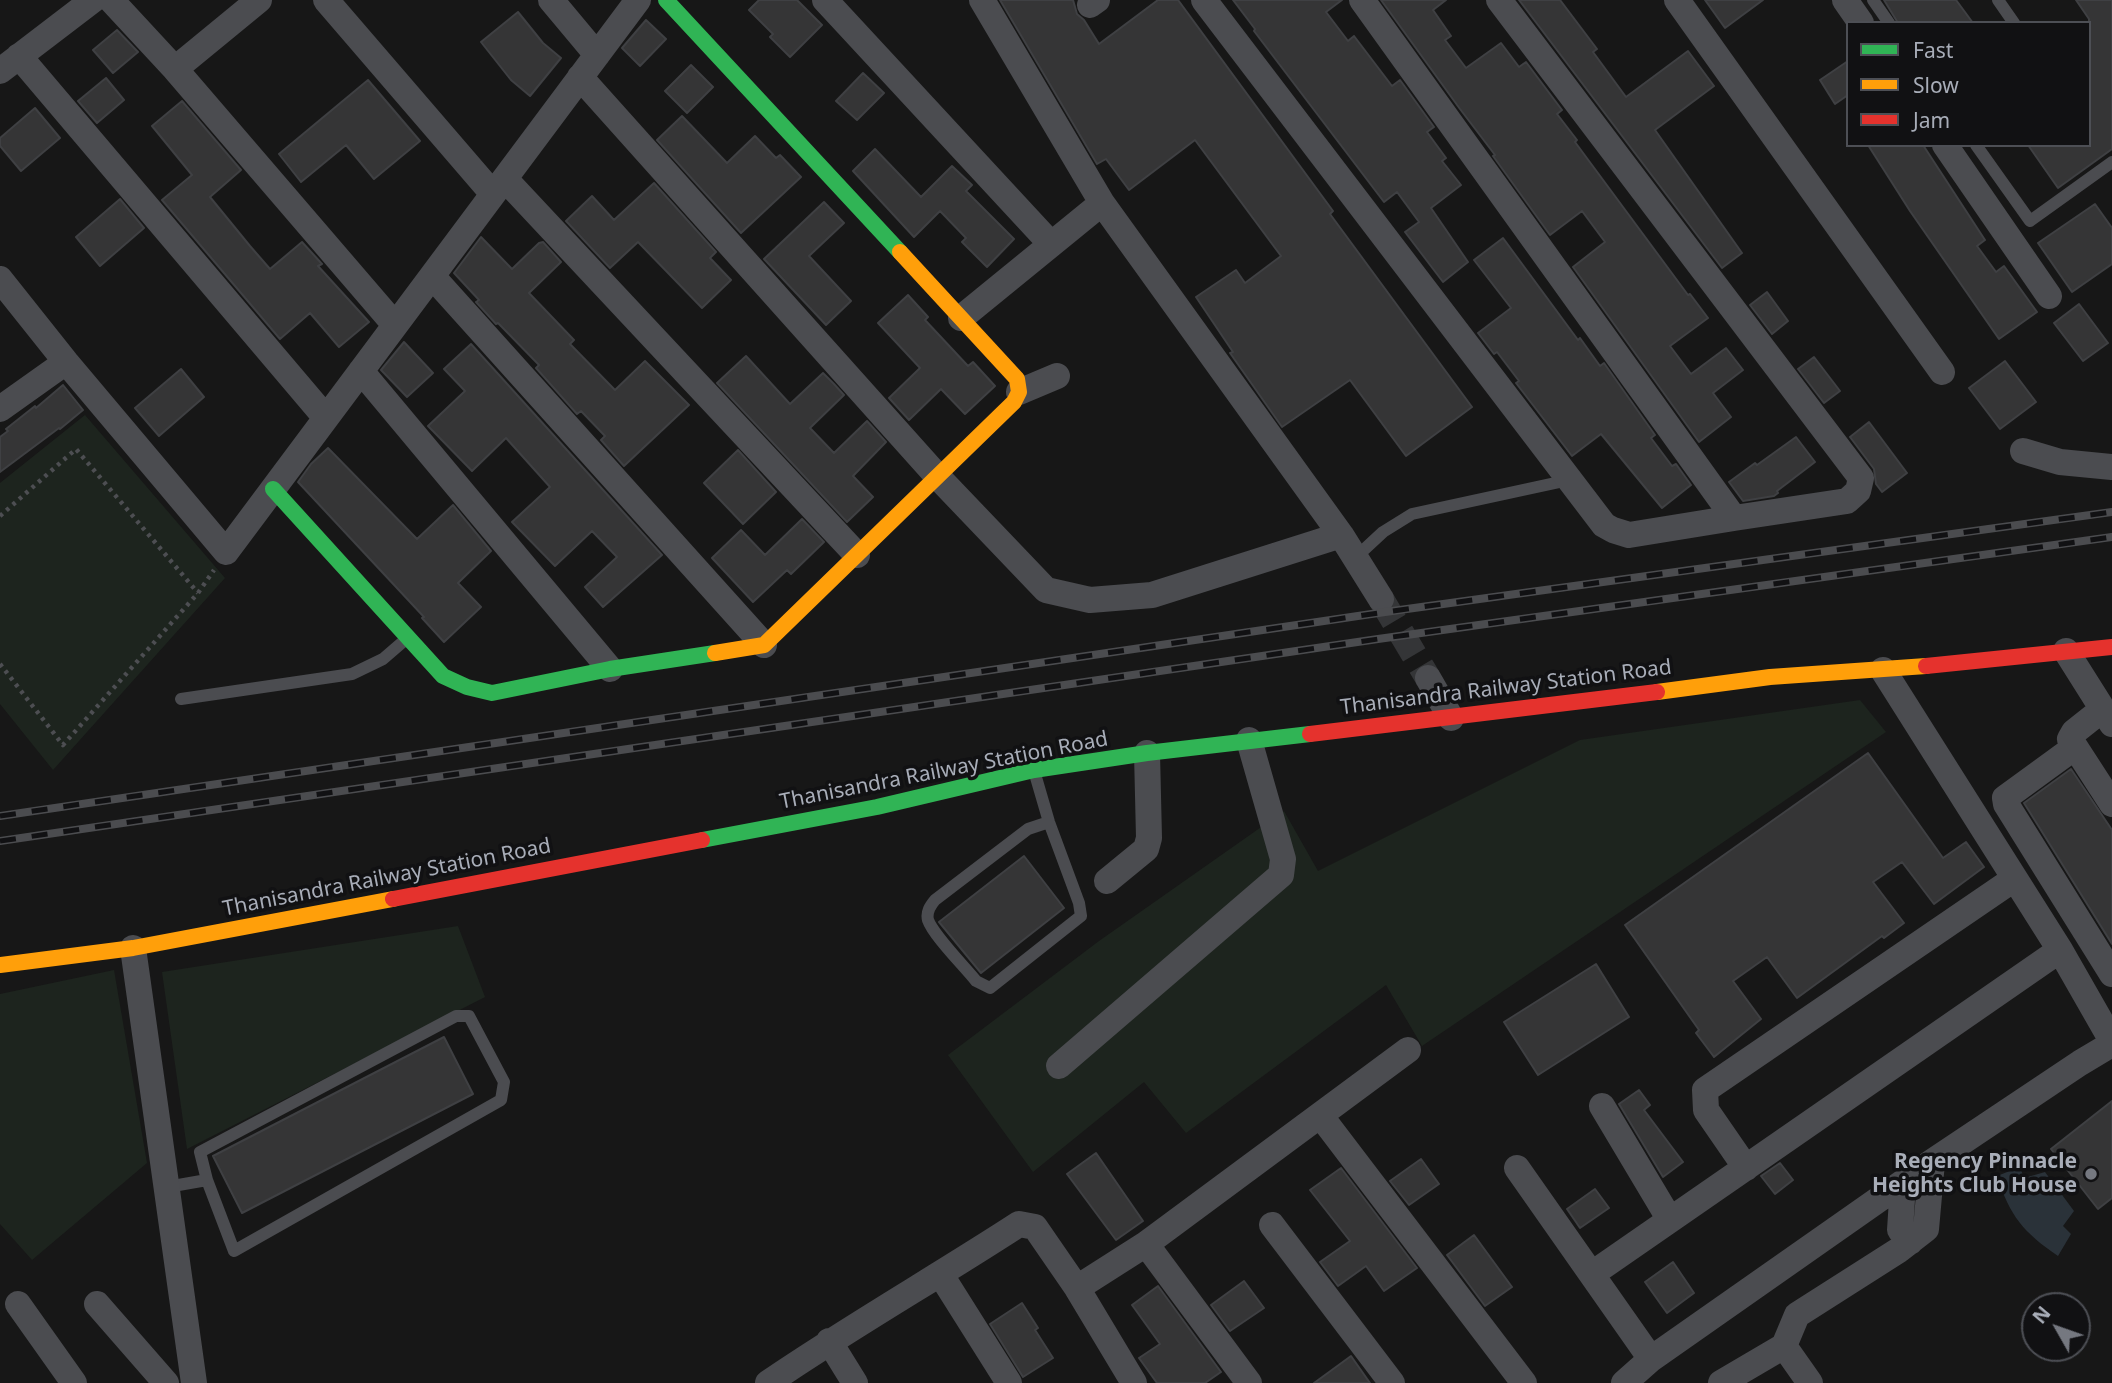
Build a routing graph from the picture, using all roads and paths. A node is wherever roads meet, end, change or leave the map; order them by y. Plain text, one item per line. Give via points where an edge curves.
1 (93, 0) edge
2 (111, 0) edge
3 (259, 0) edge
4 (326, 0) edge
5 (551, 0) edge
6 (638, 0) edge
7 (666, 0) edge
8 (825, 0) edge
9 (982, 0) edge
10 (1204, 0) edge
11 (1362, 0) edge
12 (1499, 0) edge
13 (1677, 0) edge
14 (1845, 0) edge
15 (1873, 0) edge
16 (1998, 0) edge
17 (1860, 21) edge
18 (1888, 21) edge
19 (2013, 21) edge
20 (597, 55) junction
21 (10, 63) edge
22 (175, 69) junction
23 (580, 77) junction
24 (1946, 147) edge
25 (1977, 147) edge
26 (2112, 162) edge
27 (499, 187) junction
28 (1102, 204) junction
29 (1051, 244) junction
30 (432, 276) junction
31 (0, 279) edge
32 (2049, 296) dead end
33 (961, 318) junction
34 (395, 325) junction
35 (66, 362) junction
36 (361, 371) junction
37 (1942, 372) dead end
38 (1057, 376) dead end
39 (1019, 392) junction
40 (0, 409) edge
41 (326, 418) junction
42 (2023, 451) dead end
43 (2112, 467) edge
44 (938, 477) junction
45 (1569, 480) junction
46 (273, 489) junction
47 (0, 516) edge
48 (1734, 518) junction
49 (1341, 535) junction
50 (226, 552) junction
51 (857, 555) junction
52 (1355, 558) junction
53 (198, 593) junction
54 (1381, 599) tunnel mouth
55 (408, 638) junction
56 (764, 645) junction
57 (2112, 647) edge
58 (2066, 652) junction
59 (0, 664) edge
60 (610, 669) junction
61 (1883, 670) junction
62 (1428, 678) tunnel mouth
63 (181, 699) dead end
64 (2107, 717) edge
65 (1451, 718) junction
66 (1248, 740) junction
67 (2075, 747) junction
68 (1147, 753) junction
69 (1034, 770) junction
70 (2112, 804) edge
71 (1049, 822) junction
72 (2014, 879) junction
73 (1107, 881) dead end
74 (133, 948) junction
75 (2060, 950) junction
76 (0, 965) edge
77 (2112, 974) edge
78 (2112, 1043) edge
79 (1408, 1050) dead end
80 (1059, 1066) dead end
81 (1602, 1106) dead end
82 (1320, 1115) junction
83 (1932, 1162) junction
84 (1517, 1168) dead end
85 (1746, 1168) junction
86 (207, 1180) junction
87 (1903, 1184) junction
88 (167, 1187) junction
89 (1670, 1220) junction
90 (1272, 1224) dead end
91 (1146, 1244) junction
92 (1904, 1246) junction
93 (1592, 1274) junction
94 (941, 1275) junction
95 (1077, 1288) junction
96 (18, 1304) dead end
97 (97, 1304) dead end
98 (1821, 1316) dead end
99 (829, 1341) junction
100 (1784, 1346) junction
101 (1651, 1359) junction
102 (74, 1383) edge
103 (166, 1383) edge
104 (194, 1383) edge
105 (768, 1383) edge
106 (855, 1383) edge
107 (1009, 1383) edge
108 (1134, 1383) edge
109 (1249, 1383) edge
110 (1392, 1383) edge
111 (1524, 1383) edge
112 (1624, 1383) edge
113 (1721, 1383) edge
114 (1810, 1383) edge

1 - 21 street
2 - 22 street
3 - 22 street
4 - 27 street
5 - 20 street
6 - 20 street
7 - 33 street
8 - 29 street
9 - 28 street
10 - 45 street
11 - 48 street
12 - 48 street via 1861,478 1858,491 1847,500
13 - 37 street
14 - 17 street
15 - 18 lane
16 - 19 lane
20 - 23 street
21 - 41 street
22 - 34 street
23 - 27 street
23 - 44 street
24 - 32 street
25 - 26 lane via 2029,221
27 - 30 street
27 - 51 street
28 - 29 street
28 - 49 street
29 - 33 street
30 - 34 street
30 - 56 street
31 - 35 street
33 - 39 street via 1017,379
34 - 36 street
35 - 40 street
35 - 50 street
36 - 41 street
36 - 60 street
38 - 39 street
39 - 44 street
41 - 46 street
42 - 43 street via 2060,462
44 - 49 street via 1046,590 1090,600 1152,595
44 - 51 street
45 - 48 street via 1604,524 1629,535
45 - 52 lane via 1412,514
46 - 50 street
46 - 55 street
47 - 53 path via 76,449
49 - 52 street
50 - 53 path
51 - 56 street
52 - 54 street
53 - 59 path via 63,745
55 - 60 street via 443,677 492,693
55 - 63 lane via 383,660 352,674
56 - 60 street
57 - 58 street, Thanisandra Railway Station Road
58 - 61 street, Thanisandra Railway Station Road
58 - 64 street
61 - 65 street, Thanisandra Railway Station Road via 1770,677
61 - 72 street
62 - 65 street
64 - 67 street via 2074,732 2070,739
65 - 66 street, Thanisandra Railway Station Road
66 - 68 street, Thanisandra Railway Station Road
66 - 80 street via 1283,859 1281,876
67 - 70 street
67 - 77 street via 2006,798 2006,804
68 - 69 street, Thanisandra Railway Station Road
68 - 73 street via 1146,849
69 - 71 lane
69 - 74 street, Thanisandra Railway Station Road via 877,807
71 - 71 lane via 1081,916 990,988 984,986 935,931 928,919 929,907 1028,829
72 - 75 street
72 - 85 street via 1704,1090 1706,1110
74 - 76 street, Thanisandra Railway Station Road
74 - 88 street
75 - 78 street
75 - 85 street
78 - 83 street
79 - 82 street
81 - 89 street
82 - 91 street
82 - 111 street
83 - 87 street
83 - 92 street via 1926,1229
84 - 93 street
85 - 89 street
86 - 86 lane via 200,1152 456,1016 470,1016 504,1082 501,1100 234,1251
86 - 88 lane
87 - 92 street via 1900,1230
87 - 101 street
88 - 104 street
89 - 93 street
90 - 110 street
91 - 95 street
91 - 109 street
92 - 98 street via 1901,1265
92 - 100 street via 1797,1315
93 - 101 street
94 - 95 street via 1018,1224 1035,1227
94 - 99 street
94 - 107 street
95 - 108 street
96 - 102 street
97 - 103 street
99 - 105 street
99 - 106 street
100 - 113 street
100 - 114 street
101 - 112 street

